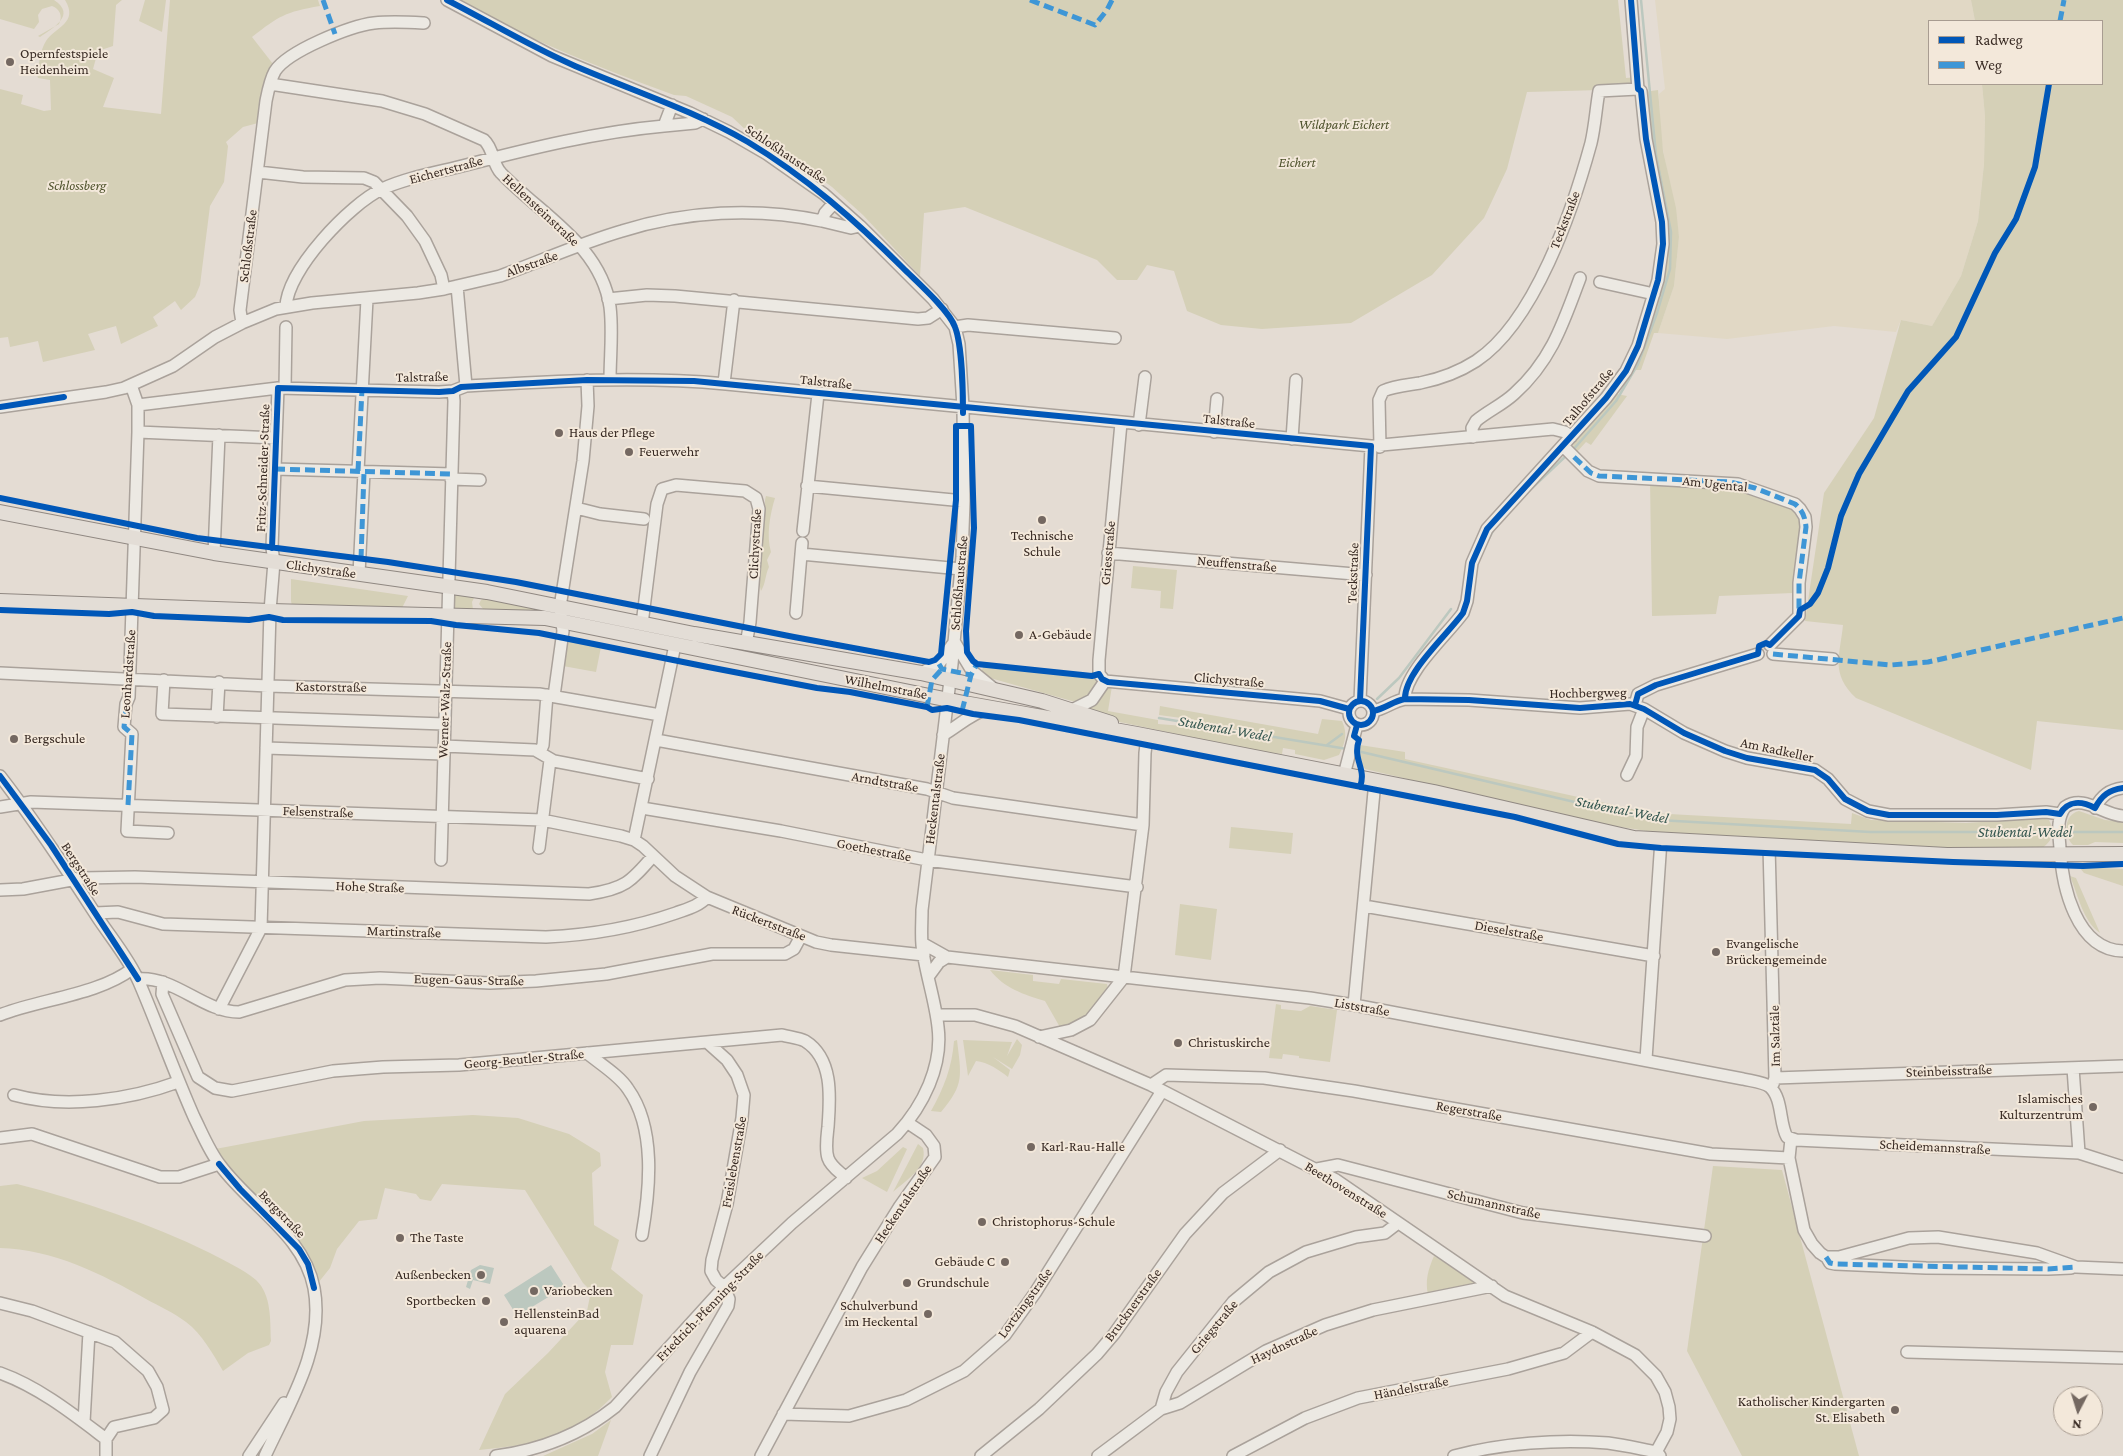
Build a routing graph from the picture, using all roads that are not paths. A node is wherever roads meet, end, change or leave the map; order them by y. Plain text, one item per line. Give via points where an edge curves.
1 (447, 0) edge
2 (1630, 0) edge
3 (424, 23) dead end
4 (270, 84) junction
5 (1638, 88) junction
6 (672, 105) junction
7 (703, 119) junction
8 (664, 126) junction
9 (493, 158) junction
10 (258, 172) junction
11 (382, 189) junction
12 (834, 203) junction
13 (822, 221) junction
14 (860, 226) junction
15 (581, 246) junction
16 (1580, 278) dead end
17 (1600, 282) dead end
18 (457, 286) junction
19 (444, 289) junction
20 (1654, 294) junction
21 (366, 299) junction
22 (608, 300) junction
23 (734, 300) junction
24 (286, 307) junction
25 (942, 309) junction
26 (242, 323) junction
27 (286, 327) dead end
28 (955, 327) junction
29 (1115, 338) dead end
30 (1145, 377) dead end
31 (587, 380) junction
32 (610, 380) junction
33 (1296, 380) dead end
34 (724, 384) junction
35 (130, 385) junction
36 (466, 386) junction
37 (282, 388) junction
38 (362, 389) junction
39 (453, 391) junction
40 (818, 394) junction
41 (1218, 399) dead end
42 (138, 405) junction
43 (0, 407) edge
44 (963, 407) junction
45 (1120, 423) junction
46 (1139, 425) junction
47 (138, 432) junction
48 (1214, 432) junction
49 (219, 435) junction
50 (1473, 437) junction
51 (276, 438) junction
52 (1292, 440) junction
53 (1376, 447) junction
54 (1569, 447) junction
55 (275, 469) junction
56 (361, 471) junction
57 (452, 477) junction
58 (480, 480) dead end
59 (807, 486) junction
60 (964, 501) junction
61 (576, 508) junction
62 (0, 512) edge
63 (644, 519) dead end
64 (134, 538) junction
65 (802, 543) junction
66 (214, 553) junction
67 (1108, 553) junction
68 (274, 562) junction
69 (961, 569) junction
70 (359, 574) junction
71 (1366, 575) junction
72 (449, 586) junction
73 (487, 592) junction
74 (0, 601) edge
75 (132, 606) junction
76 (270, 611) junction
77 (561, 613) junction
78 (796, 613) dead end
79 (448, 614) junction
80 (480, 615) junction
81 (642, 624) junction
82 (954, 641) junction
83 (675, 644) junction
84 (746, 644) junction
85 (1771, 649) junction
86 (1833, 659) dead end
87 (0, 673) edge
88 (920, 674) junction
89 (129, 678) junction
90 (164, 680) junction
91 (950, 680) junction
92 (1105, 681) junction
93 (219, 682) junction
94 (268, 686) junction
95 (446, 690) junction
96 (995, 690) junction
97 (551, 695) junction
98 (948, 700) junction
99 (1405, 700) junction
100 (1360, 701) junction
101 (1639, 707) junction
102 (989, 708) junction
103 (1349, 709) junction
104 (1072, 710) junction
105 (1373, 710) junction
106 (660, 715) junction
107 (217, 717) junction
108 (267, 718) junction
109 (444, 724) junction
110 (1358, 725) junction
111 (943, 735) junction
112 (1142, 736) junction
113 (656, 740) junction
114 (266, 748) junction
115 (443, 750) junction
116 (540, 752) junction
117 (550, 760) junction
118 (1344, 775) junction
119 (1627, 775) dead end
120 (0, 776) edge
121 (648, 779) junction
122 (1375, 781) junction
123 (2123, 788) edge
124 (936, 792) junction
125 (21, 802) junction
126 (128, 805) junction
127 (0, 807) edge
128 (642, 808) junction
129 (2095, 808) junction
130 (265, 810) junction
131 (442, 816) junction
132 (2123, 816) edge
133 (2059, 819) junction
134 (542, 820) junction
135 (1143, 825) junction
136 (168, 833) dead end
137 (634, 840) junction
138 (1661, 840) junction
139 (1769, 846) junction
140 (539, 848) dead end
141 (2123, 854) edge
142 (2060, 855) junction
143 (654, 856) junction
144 (441, 860) dead end
145 (927, 860) junction
146 (73, 880) junction
147 (262, 883) junction
148 (1137, 888) junction
149 (0, 890) edge
150 (707, 897) junction
151 (1364, 906) junction
152 (95, 913) junction
153 (261, 928) junction
154 (801, 936) junction
155 (923, 949) junction
156 (2123, 951) edge
157 (1654, 956) junction
158 (948, 957) junction
159 (135, 974) junction
160 (928, 976) junction
161 (1124, 977) junction
162 (162, 982) junction
163 (1354, 1005) junction
164 (219, 1008) junction
165 (0, 1015) edge
166 (937, 1015) junction
167 (1039, 1037) junction
168 (708, 1043) junction
169 (587, 1053) junction
170 (1646, 1059) junction
171 (2123, 1066) edge
172 (2073, 1068) junction
173 (178, 1082) junction
174 (1773, 1083) junction
175 (1150, 1085) junction
176 (1162, 1090) junction
177 (14, 1095) dead end
178 (908, 1123) junction
179 (0, 1138) edge
180 (1791, 1138) junction
181 (1280, 1150) junction
182 (2079, 1153) junction
183 (1789, 1158) junction
184 (219, 1164) junction
185 (2123, 1168) edge
186 (1316, 1169) junction
187 (846, 1178) junction
188 (1398, 1223) junction
189 (642, 1235) dead end
190 (1704, 1236) dead end
191 (1826, 1257) junction
192 (2076, 1267) junction
193 (2123, 1269) edge
194 (1492, 1286) junction
195 (724, 1287) junction
196 (0, 1303) edge
197 (89, 1332) junction
198 (1592, 1332) junction
199 (1908, 1352) dead end
200 (2123, 1358) edge
201 (0, 1373) edge
202 (299, 1381) junction
203 (1161, 1409) junction
204 (783, 1414) junction
205 (84, 1422) junction
206 (106, 1440) junction
207 (1657, 1455) edge
208 (106, 1456) edge
209 (249, 1456) edge
210 (265, 1456) edge
211 (496, 1456) edge
212 (650, 1456) edge
213 (761, 1456) edge
214 (981, 1456) edge
215 (1098, 1456) edge
216 (1232, 1456) edge
217 (1454, 1456) edge

1 - 6 street, Schloßhaustraße via 552,56
2 - 5 street, Talhofstraße
3 - 4 street, Schloßstraße via 372,23 334,34 302,50 280,66
4 - 9 street, Hellensteinstraße via 364,97 402,106 479,137 490,147
4 - 10 street, Schloßstraße
5 - 20 street, Talhofstraße via 1641,90 1662,230 1661,263
5 - 53 street, Teckstraße via 1599,91 1591,142 1574,198 1546,269 1513,323 1498,342 1468,366 1437,379 1383,392 1379,400
6 - 7 street, Schloßhaustraße
6 - 8 street
7 - 8 street, Eichertstraße via 695,123
7 - 12 street, Schloßhaustraße via 767,154
8 - 9 street, Eichertstraße via 591,135
9 - 11 street, Eichertstraße
9 - 15 street, Hellensteinstraße via 500,172
10 - 11 street via 364,178
10 - 26 street, Schloßstraße via 240,310
11 - 19 street via 425,241 442,275
11 - 24 street, Eichertstraße via 349,213 323,239 293,282
12 - 13 street
12 - 14 street, Schloßhaustraße
13 - 14 street, Albstraße via 851,228
13 - 15 street, Albstraße via 767,214 694,216 636,227
14 - 25 street, Schloßhaustraße
15 - 18 street, Albstraße via 500,276
15 - 22 street, Hellensteinstraße via 599,273
16 - 50 street via 1559,334 1543,363 1513,395 1476,422 1472,428
17 - 20 street
18 - 19 street, Albstraße
18 - 36 street
19 - 21 street, Albstraße
20 - 54 street, Talhofstraße via 1629,366
21 - 24 street, Albstraße
21 - 38 street
22 - 23 street via 658,295
22 - 32 street, Hellensteinstraße
23 - 25 street via 918,319 928,318
23 - 34 street
24 - 26 street, Albstraße
25 - 28 street, Schloßhaustraße
26 - 35 street via 215,337 178,364
27 - 37 street
28 - 29 street via 968,325
28 - 44 street, Schloßhaustraße
30 - 46 street
31 - 32 street, Talstraße
31 - 36 street, Talstraße
31 - 61 street via 587,426
32 - 34 street, Talstraße
33 - 52 street
34 - 40 street, Talstraße
35 - 42 street, Leonhardstraße
35 - 43 street via 112,391
36 - 39 street, Talstraße
37 - 38 street, Talstraße
37 - 42 street, Talstraße
37 - 51 street, Fritz-Schneider-Straße
38 - 39 street, Talstraße
38 - 56 street
39 - 57 street, Werner-Walz-Straße
40 - 44 street, Talstraße
40 - 59 street
41 - 48 street, Talstraße
42 - 47 street, Leonhardstraße
44 - 45 street, Talstraße
44 - 60 street, Schloßhaustraße
45 - 46 street, Talstraße
45 - 67 street, Griesstraße
46 - 48 street, Talstraße
47 - 49 street
47 - 64 street, Leonhardstraße
48 - 52 street, Talstraße
49 - 51 street
49 - 66 street
50 - 53 street, Talstraße
50 - 54 street, Talstraße via 1553,429 1565,432
51 - 55 street, Fritz-Schneider-Straße
52 - 53 street, Talstraße
53 - 71 street, Teckstraße
54 - 85 street, Am Ugental via 1591,473 1599,476 1738,484 1795,504 1805,518 1806,527 1799,583 1800,610 1799,616
54 - 99 street, Talhofstraße via 1487,529 1472,563 1463,613 1412,677 1405,690
55 - 56 street
55 - 68 street, Fritz-Schneider-Straße
56 - 57 street
56 - 70 street
57 - 58 street
57 - 72 street, Werner-Walz-Straße
59 - 60 street
59 - 65 street
60 - 69 street, Schloßhaustraße
61 - 63 street
61 - 77 street
62 - 64 main road, Clichystraße
64 - 66 main road, Clichystraße
64 - 75 street, Leonhardstraße
65 - 69 street
65 - 78 street
66 - 68 main road, Clichystraße
67 - 71 street, Neuffenstraße
67 - 92 street, Griesstraße via 1098,671
68 - 70 main road, Clichystraße
68 - 76 street, Fritz-Schneider-Straße
69 - 82 street, Schloßhaustraße
70 - 72 main road, Clichystraße
71 - 100 street, Teckstraße
72 - 73 main road, Clichystraße
72 - 79 street, Werner-Walz-Straße
73 - 77 main road, Clichystraße
73 - 80 main road via 475,602
74 - 75 main road, Wilhelmstraße
75 - 76 main road, Wilhelmstraße
75 - 89 street, Leonhardstraße
76 - 79 main road, Wilhelmstraße
76 - 94 street, Fritz-Schneider-Straße
77 - 80 main road, Wilhelmstraße
77 - 81 main road, Clichystraße
77 - 83 main road, Wilhelmstraße
77 - 97 street via 562,636
79 - 80 main road, Wilhelmstraße
79 - 95 street, Werner-Walz-Straße
81 - 84 main road, Clichystraße
81 - 84 street, Clichystraße via 657,504 662,490 676,485 746,491 756,498 759,509
82 - 88 street, Schloßhaustraße via 944,660
82 - 91 street, Schloßhaustraße
82 - 96 street via 972,671
83 - 98 main road, Wilhelmstraße
83 - 106 street
84 - 88 main road, Clichystraße
85 - 86 street
85 - 101 street, Hochbergweg via 1769,658 1764,659 1758,654 1656,685 1638,694
87 - 89 street, Kastorstraße
88 - 91 main road, Clichystraße
89 - 90 street, Kastorstraße
89 - 126 street, Leonhardstraße via 124,728 132,734
90 - 93 street, Kastorstraße
90 - 107 street via 162,714
91 - 96 main road, Clichystraße
91 - 98 street, Schloßhaustraße
92 - 103 street, Clichystraße via 1320,701
92 - 104 street via 1092,700
93 - 94 street, Kastorstraße
93 - 107 street
94 - 95 street, Kastorstraße
94 - 108 street, Fritz-Schneider-Straße
95 - 97 street, Kastorstraße
95 - 109 street, Werner-Walz-Straße
96 - 104 main road, Clichystraße
97 - 106 street, Kastorstraße
97 - 116 street
98 - 102 main road, Wilhelmstraße
98 - 111 street, Heckentalstraße
99 - 101 street, Hochbergweg via 1469,700 1574,708 1619,704
99 - 105 street
100 - 103 street
100 - 105 street via 1368,703
101 - 119 street via 1636,756
101 - 133 street, Am Radkeller via 1684,733 1725,751 1816,770 1845,799 1868,812 1889,815 1997,815 2046,812
102 - 111 street, Heckentalstraße via 970,715
102 - 112 main road, Wilhelmstraße
103 - 110 street via 1350,719
104 - 112 main road, Clichystraße
105 - 110 street via 1371,721
106 - 113 street
107 - 108 street
108 - 109 street
108 - 114 street, Fritz-Schneider-Straße
109 - 115 street, Werner-Walz-Straße
110 - 118 street
111 - 124 street, Heckentalstraße
112 - 118 main road, Wilhelmstraße
112 - 135 street via 1145,753
113 - 121 street
113 - 124 street, Arndtstraße
114 - 115 street
114 - 130 street, Fritz-Schneider-Straße
115 - 116 street via 531,749
115 - 131 street, Werner-Walz-Straße
116 - 117 street
117 - 121 street
117 - 134 street
118 - 122 main road, Wilhelmstraße
120 - 125 street, Bergstraße
121 - 128 street
122 - 138 main road, Wilhelmstraße via 1613,834
122 - 151 street
123 - 129 street via 2107,792
124 - 135 street, Arndtstraße via 958,799
124 - 145 street, Heckentalstraße
125 - 126 street, Felsenstraße
125 - 127 street, Felsenstraße
125 - 146 street, Bergstraße
126 - 130 street, Felsenstraße
126 - 136 street, Leonhardstraße via 127,832
128 - 137 street
128 - 145 street, Goethestraße
129 - 132 street
129 - 133 street via 2086,803 2075,803 2067,806
130 - 131 street, Felsenstraße
130 - 147 street, Fritz-Schneider-Straße
131 - 134 street, Felsenstraße
131 - 144 street, Werner-Walz-Straße
133 - 142 street
134 - 137 street, Felsenstraße
134 - 140 street
135 - 148 street
137 - 143 street, Rückertstraße
138 - 139 main road, Wilhelmstraße
138 - 157 street
139 - 142 main road, Wilhelmstraße via 1947,855
139 - 174 street, Im Salztäle
141 - 142 main road, Wilhelmstraße
142 - 156 street via 2067,896 2081,924 2099,945
143 - 147 street, Hohe Straße via 629,882 590,894
143 - 150 street, Rückertstraße via 675,876
145 - 148 street, Goethestraße
145 - 155 street, Heckentalstraße via 922,910
146 - 147 street, Hohe Straße via 135,877
146 - 149 street, Hohe Straße
146 - 152 street, Bergstraße
147 - 153 street, Fritz-Schneider-Straße
148 - 161 street
150 - 153 street, Martinstraße via 693,907 646,922 570,936
150 - 154 street, Rückertstraße
151 - 157 street, Dieselstraße
151 - 163 street
152 - 153 street, Martinstraße via 118,912 164,924
152 - 159 street, Bergstraße
153 - 164 street, Fritz-Schneider-Straße
154 - 155 street, Rückertstraße via 826,945
154 - 164 street, Eugen-Gaus-Straße via 794,949 785,954 712,954 590,976 519,982 345,980 239,1012
155 - 158 street, Liststraße
155 - 160 street, Heckentalstraße
157 - 170 street
158 - 160 street via 939,962
158 - 161 street, Liststraße
159 - 162 street, Eugen-Gaus-Straße
159 - 165 street
159 - 173 street, Bergstraße
160 - 166 street, Heckentalstraße
161 - 163 street, Liststraße
161 - 167 street via 1090,1020 1071,1030
162 - 164 street, Eugen-Gaus-Straße
162 - 169 street, Georg-Beutler-Straße via 162,994 194,1071 215,1088 232,1091 383,1066 458,1065
163 - 170 street, Liststraße
166 - 167 street, Beethovenstraße via 975,1015 1015,1026
166 - 178 street, Heckentalstraße via 934,1069 926,1092
167 - 175 street, Beethovenstraße
168 - 169 street, Georg-Beutler-Straße
168 - 187 street, Georg-Beutler-Straße via 782,1035 804,1041 819,1054 830,1092 827,1157
168 - 195 street, Freislebenstraße via 727,1060 744,1095 728,1204 712,1260 712,1271
169 - 189 street via 627,1087 645,1123 648,1151
170 - 174 street, Liststraße
171 - 172 street, Steinbeisstraße
172 - 174 street, Steinbeisstraße
172 - 182 street
173 - 177 street via 136,1096 108,1099 42,1100
173 - 184 street, Bergstraße via 202,1136
174 - 180 street, Im Salztäle via 1783,1130
175 - 176 street, Beethovenstraße
175 - 183 street, Regerstraße via 1166,1075 1264,1078 1711,1154
176 - 181 street, Beethovenstraße
176 - 204 street, Lortzingstraße via 1035,1293 1005,1335 964,1371 906,1400 849,1416
178 - 187 street, Friedrich-Pfenning-Straße
178 - 204 street, Heckentalstraße via 926,1135 934,1146 934,1157 862,1267
179 - 184 street via 32,1134 160,1177 179,1177
180 - 182 street, Scheidemannstraße
180 - 183 street
181 - 186 street, Beethovenstraße
181 - 214 street, Brucknerstraße via 1223,1193 1185,1234 1097,1354
182 - 185 street, Scheidemannstraße
183 - 191 street via 1804,1230 1812,1244
184 - 202 street, Bergstraße via 294,1242 308,1264 316,1312 312,1345
186 - 188 street, Beethovenstraße
186 - 190 street, Schumannstraße via 1338,1165 1523,1213
187 - 195 street, Friedrich-Pfenning-Straße
188 - 194 street, Beethovenstraße
188 - 203 street, Griegstraße via 1385,1233 1356,1237 1306,1252 1269,1272 1233,1302 1183,1365 1166,1392
191 - 192 street via 1835,1264 1926,1268
191 - 192 street via 1839,1257 1909,1238 1938,1237 2037,1254
192 - 193 street
194 - 198 street, Beethovenstraße via 1505,1296
194 - 203 street, Haydnstraße via 1373,1310 1325,1325 1266,1351 1180,1403
195 - 211 street, Friedrich-Pfenning-Straße via 615,1407 598,1421 552,1444 522,1453
195 - 212 street via 729,1299 725,1314 690,1372
196 - 197 street
197 - 205 street
197 - 206 street via 115,1342 148,1371 157,1387 163,1410 154,1418 114,1427
198 - 207 street, Beethovenstraße via 1635,1355 1656,1376 1665,1392 1670,1419
198 - 216 street, Händelstraße via 1564,1353 1508,1370 1358,1398 1305,1418
199 - 200 street
201 - 205 street via 39,1391
202 - 209 street
202 - 210 street
203 - 215 street, Haydnstraße
204 - 213 street, Heckentalstraße
205 - 206 street
206 - 208 street
207 - 217 street via 1608,1443 1528,1443

